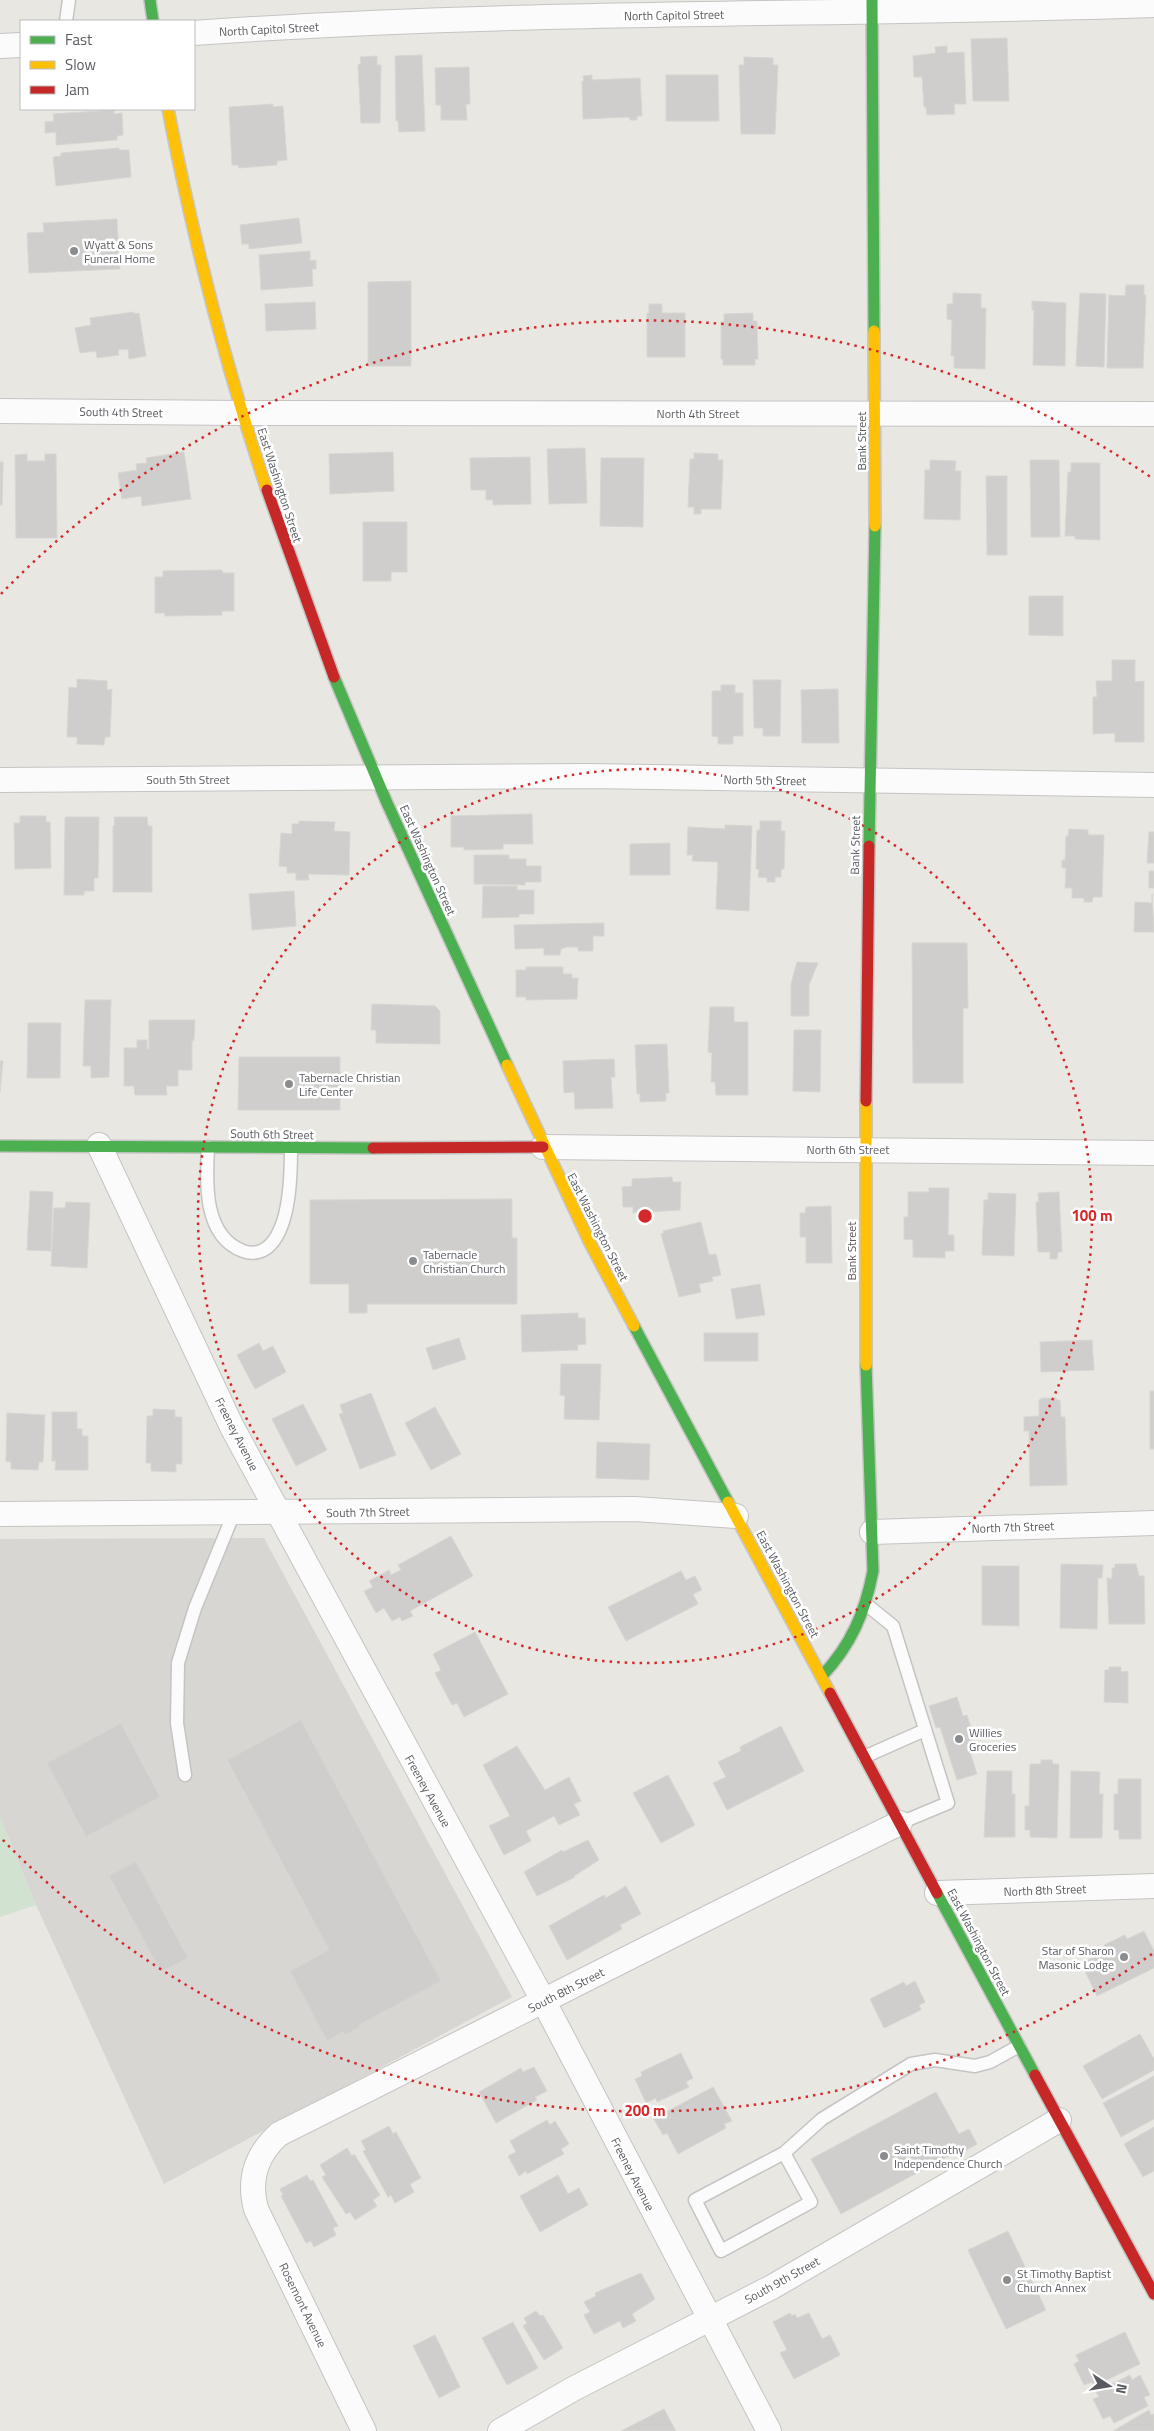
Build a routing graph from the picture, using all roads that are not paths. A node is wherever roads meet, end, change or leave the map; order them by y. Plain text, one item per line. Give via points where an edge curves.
1 (69, 0) edge
2 (150, 0) edge
3 (1154, 5) edge
4 (872, 6) edge
5 (66, 20) edge
6 (153, 20) edge
7 (195, 33) edge
8 (20, 45) edge
9 (0, 46) edge
10 (168, 110) edge
11 (0, 411) edge
12 (242, 413) junction
13 (874, 413) junction
14 (1154, 414) edge
15 (376, 778) junction
16 (0, 780) edge
17 (870, 782) junction
18 (1154, 785) edge
19 (99, 1145) junction
20 (0, 1146) edge
21 (208, 1147) junction
22 (543, 1147) junction
23 (291, 1148) junction
24 (865, 1148) junction
25 (1154, 1152) edge
26 (234, 1513) junction
27 (279, 1513) junction
28 (0, 1514) edge
29 (736, 1516) junction
30 (1154, 1523) edge
31 (872, 1532) junction
32 (867, 1605) junction
33 (822, 1676) junction
34 (925, 1730) junction
35 (864, 1757) junction
36 (186, 1775) dead end
37 (900, 1823) junction
38 (1154, 1886) edge
39 (937, 1893) junction
40 (544, 2002) junction
41 (1019, 2046) junction
42 (1059, 2120) junction
43 (784, 2153) junction
44 (253, 2177) joint
45 (1147, 2266) edge
46 (1154, 2294) edge
47 (709, 2320) junction
48 (364, 2431) edge
49 (500, 2431) edge
50 (769, 2431) edge

1 - 5 lane
2 - 6 main road
3 - 4 street, North Capitol Street
4 - 7 street, North Capitol Street
4 - 13 main road, Bank Street
8 - 9 street
10 - 12 main road, East Washington Street via 181,182 204,277
11 - 12 street, South 4th Street
12 - 13 street, North 4th Street
12 - 15 main road, East Washington Street via 289,558
13 - 14 street, North 4th Street
13 - 17 main road, Bank Street via 875,568
15 - 16 street, South 5th Street
15 - 17 street, North 5th Street via 588,776
15 - 22 main road, East Washington Street
17 - 18 street, North 5th Street
17 - 24 main road, Bank Street
19 - 20 main road, South 6th Street
19 - 21 main road, South 6th Street
19 - 27 street, Freeney Avenue via 232,1427
21 - 23 main road, South 6th Street
21 - 23 lane via 209,1208 226,1241 250,1253 271,1244 277,1234 289,1190
22 - 23 main road, South 6th Street
22 - 24 street, North 6th Street
22 - 29 main road, East Washington Street via 590,1243
24 - 25 street, North 6th Street
24 - 31 main road, Bank Street via 865,1344
26 - 27 street, South 7th Street
26 - 28 street, South 7th Street
26 - 36 lane via 195,1608 178,1663 177,1723
27 - 29 street, South 7th Street via 635,1509
27 - 40 street, Freeney Avenue
29 - 33 main road, East Washington Street
30 - 31 street, North 7th Street
31 - 32 main road, Bank Street via 873,1571
32 - 33 main road, Bank Street via 854,1636
32 - 34 lane via 893,1626
33 - 35 main road, East Washington Street
34 - 35 lane
34 - 37 lane via 948,1803
35 - 37 main road, East Washington Street
37 - 39 main road, East Washington Street
37 - 40 street, South 8th Street via 760,1890
38 - 39 street, North 8th Street
39 - 41 main road, East Washington Street
40 - 44 street, South 8th Street via 279,2134 266,2145
40 - 47 street, Freeney Avenue
41 - 42 main road, East Washington Street
41 - 43 lane via 990,2062 975,2066 935,2060 911,2064 822,2119
42 - 45 main road, East Washington Street
42 - 47 street, South 9th Street via 772,2287
43 - 43 lane via 694,2200 721,2251 811,2202
44 - 48 street, Rosemont Avenue via 256,2209
45 - 46 main road, East Washington Street
47 - 49 street, South 9th Street via 573,2389
47 - 50 street, Freeney Avenue

